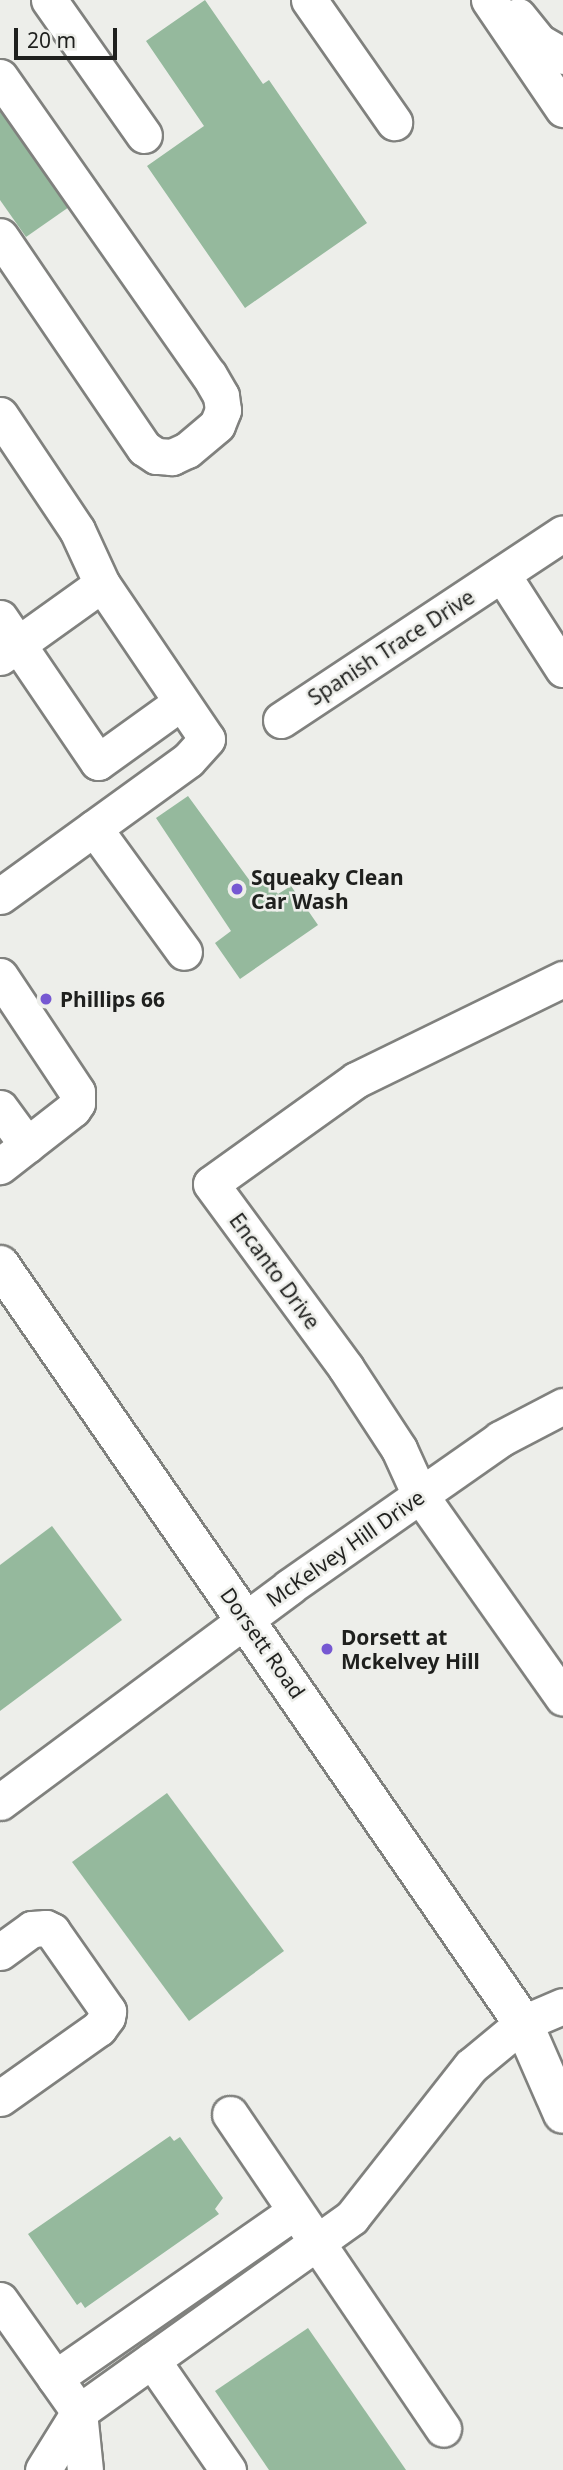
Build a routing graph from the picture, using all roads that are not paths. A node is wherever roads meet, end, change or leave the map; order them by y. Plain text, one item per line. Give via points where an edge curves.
1 (49, 0) edge
2 (309, 0) edge
3 (489, 0) edge
4 (505, 0) edge
5 (563, 56) edge
6 (0, 77) edge
7 (563, 109) edge
8 (394, 122) dead end
9 (144, 135) dead end
10 (0, 236) edge
11 (0, 415) edge
12 (563, 533) edge
13 (502, 574) junction
14 (102, 584) junction
15 (6, 640) edge
16 (563, 668) edge
17 (180, 703) junction
18 (281, 720) dead end
19 (94, 828) junction
20 (0, 896) edge
21 (184, 952) dead end
22 (0, 976) edge
23 (563, 979) edge
24 (0, 1108) edge
25 (27, 1145) junction
26 (0, 1166) edge
27 (0, 1265) edge
28 (563, 1406) edge
29 (420, 1495) junction
30 (247, 1619) junction
31 (563, 1698) edge
32 (0, 1802) edge
33 (0, 1952) edge
34 (563, 2006) edge
35 (523, 2023) junction
36 (563, 2061) edge
37 (0, 2098) edge
38 (230, 2114) dead end
39 (563, 2114) edge
40 (295, 2211) junction
41 (316, 2242) junction
42 (0, 2300) edge
43 (152, 2360) junction
44 (55, 2378) junction
45 (79, 2412) junction
46 (443, 2429) dead end
47 (43, 2470) edge
48 (85, 2470) edge
49 (228, 2470) edge

1 - 9 street
2 - 8 street
3 - 7 street
4 - 5 street via 539,42
6 - 10 street via 209,375 221,396 223,410 217,425 172,457 144,449
11 - 14 street via 78,530
12 - 13 street, Spanish Trace Drive
13 - 16 street
13 - 18 street, Spanish Trace Drive
14 - 15 street
14 - 17 street
15 - 17 street via 98,762
17 - 19 street via 207,739 188,760
19 - 20 street
19 - 21 street
22 - 25 street via 77,1092 73,1110
23 - 29 street, Encanto Drive via 356,1080 211,1184 345,1368 399,1449
24 - 25 street
25 - 26 street
27 - 30 main road, Dorsett Road
28 - 29 street, McKelvey Hill Drive via 500,1439
29 - 30 street, McKelvey Hill Drive
29 - 31 street, Encanto Drive
30 - 32 street, McKelvey Hill Drive
30 - 35 main road, Dorsett Road
33 - 37 street via 32,1929 52,1931 108,2011 99,2028
34 - 35 street
35 - 36 main road, Dorsett Road
35 - 39 main road, Dorsett Road
35 - 41 street via 471,2066 352,2217
38 - 40 street
40 - 41 street
40 - 44 street
41 - 43 street
41 - 46 street
42 - 44 street
43 - 45 street
43 - 49 street
44 - 45 street
45 - 47 street
45 - 48 street

